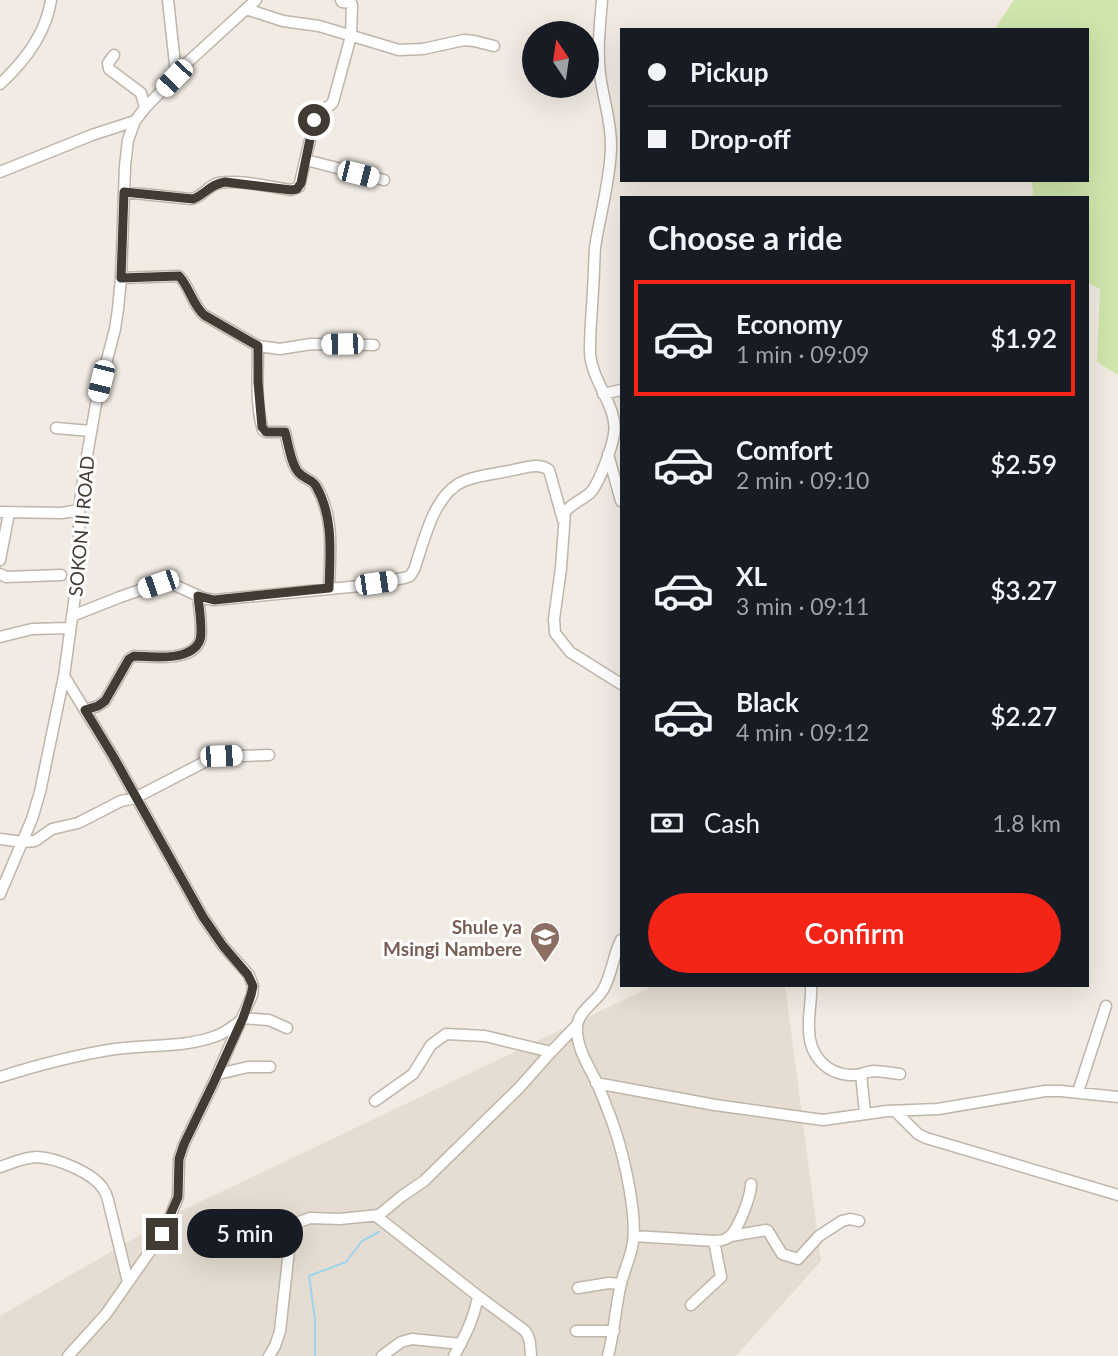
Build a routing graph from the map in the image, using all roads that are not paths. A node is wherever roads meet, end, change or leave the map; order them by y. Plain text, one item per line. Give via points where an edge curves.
1 (51, 0) edge
2 (168, 0) edge
3 (256, 0) edge
4 (341, 0) edge
5 (602, 0) edge
6 (246, 9) junction
7 (351, 36) junction
8 (494, 46) dead end
9 (114, 55) dead end
10 (176, 73) junction
11 (0, 85) edge
12 (145, 108) junction
13 (135, 121) junction
14 (306, 160) junction
15 (0, 172) edge
16 (384, 180) dead end
17 (124, 192) junction
18 (121, 278) junction
19 (374, 345) dead end
20 (258, 346) junction
21 (620, 390) edge
22 (603, 394) junction
23 (56, 428) dead end
24 (91, 431) junction
25 (608, 453) junction
26 (620, 497) edge
27 (79, 510) junction
28 (4, 513) edge
29 (563, 521) junction
30 (0, 560) edge
31 (0, 574) edge
32 (61, 575) dead end
33 (329, 588) junction
34 (198, 596) junction
35 (72, 616) junction
36 (70, 628) junction
37 (0, 637) edge
38 (64, 676) junction
39 (620, 683) edge
40 (85, 710) junction
41 (269, 754) dead end
42 (135, 798) junction
43 (0, 839) edge
44 (23, 842) junction
45 (0, 894) edge
46 (620, 943) edge
47 (811, 987) edge
48 (1106, 1006) dead end
49 (242, 1020) junction
50 (577, 1026) junction
51 (287, 1027) dead end
52 (551, 1052) junction
53 (270, 1067) dead end
54 (218, 1074) junction
55 (861, 1074) junction
56 (900, 1074) dead end
57 (0, 1077) edge
58 (596, 1083) junction
59 (1078, 1093) junction
60 (1118, 1097) edge
61 (375, 1101) dead end
62 (895, 1111) junction
63 (865, 1113) junction
64 (0, 1167) edge
65 (751, 1184) dead end
66 (1118, 1195) edge
67 (376, 1216) junction
68 (859, 1220) dead end
69 (634, 1236) junction
70 (731, 1236) junction
71 (714, 1241) junction
72 (128, 1282) junction
73 (620, 1284) junction
74 (578, 1288) dead end
75 (478, 1296) junction
76 (691, 1305) dead end
77 (576, 1331) dead end
78 (614, 1331) junction
79 (461, 1344) junction
80 (68, 1356) edge
81 (269, 1356) edge
82 (382, 1356) edge
83 (454, 1356) edge
84 (531, 1356) edge
85 (608, 1356) edge

1 - 11 street via 36,43
2 - 10 street
3 - 6 street, SOKON II ROAD
4 - 7 street via 352,5
5 - 22 street via 599,64 611,152 595,248 590,348 591,366
6 - 7 street
6 - 10 street, SOKON II ROAD
7 - 8 street via 399,50 423,50 464,40
7 - 14 street via 333,102 316,114
9 - 12 street via 109,69 141,93
10 - 12 street, SOKON II ROAD
12 - 13 street, SOKON II ROAD
13 - 15 street
13 - 17 street, SOKON II ROAD via 128,140
14 - 16 street
14 - 17 street via 300,185 294,190 225,182 193,199
17 - 18 street, SOKON II ROAD
18 - 20 street via 179,276 204,315
18 - 24 street, SOKON II ROAD via 115,329
19 - 20 street
20 - 33 street via 263,430 285,432 296,469 314,483 327,513
21 - 22 street
22 - 25 street via 615,429
23 - 24 street
24 - 27 street, SOKON II ROAD
25 - 26 street
25 - 29 street via 593,489 567,508
27 - 28 street
27 - 35 street, SOKON II ROAD via 79,566
28 - 30 street
29 - 33 street via 547,468 532,466 471,479 442,499 410,576
29 - 39 street via 555,633 570,652
31 - 32 street
33 - 34 street via 214,600
34 - 35 street via 164,582
34 - 40 street via 200,640 195,647 178,656 134,656 105,701
35 - 36 street, SOKON II ROAD
36 - 37 street via 32,629
36 - 38 street, SOKON II ROAD
38 - 40 street
38 - 44 street, SOKON II ROAD via 40,792
40 - 42 street
41 - 42 street via 214,757
42 - 44 street
42 - 49 street via 203,917 251,981
43 - 44 street
44 - 45 street, SOKON II ROAD
46 - 50 street via 603,989 579,1017
47 - 55 street via 813,1052 836,1073
48 - 59 street
49 - 51 street via 269,1020
49 - 54 street
49 - 57 street via 207,1039 75,1056
50 - 52 street
50 - 58 street
52 - 61 street via 485,1036 446,1034 431,1045 413,1074
52 - 67 street via 421,1184
53 - 54 street
54 - 72 street via 184,1144 178,1197 170,1217
55 - 56 street
55 - 63 street
58 - 63 street via 807,1118
58 - 69 street via 623,1157
59 - 60 street
59 - 62 street via 1045,1091 938,1109
62 - 63 street
62 - 66 street via 926,1138
64 - 72 street via 36,1157 58,1160 97,1182 108,1200
65 - 70 street
67 - 75 street
67 - 81 street via 310,1218 296,1226 290,1241 280,1331
68 - 70 street via 842,1221 798,1259 782,1254 766,1230
69 - 71 street
69 - 73 street
70 - 71 street
71 - 76 street via 721,1277
72 - 80 street
73 - 74 street
73 - 78 street
75 - 79 street
75 - 84 street via 529,1335
77 - 78 street
78 - 85 street
79 - 82 street via 412,1339
79 - 83 street

